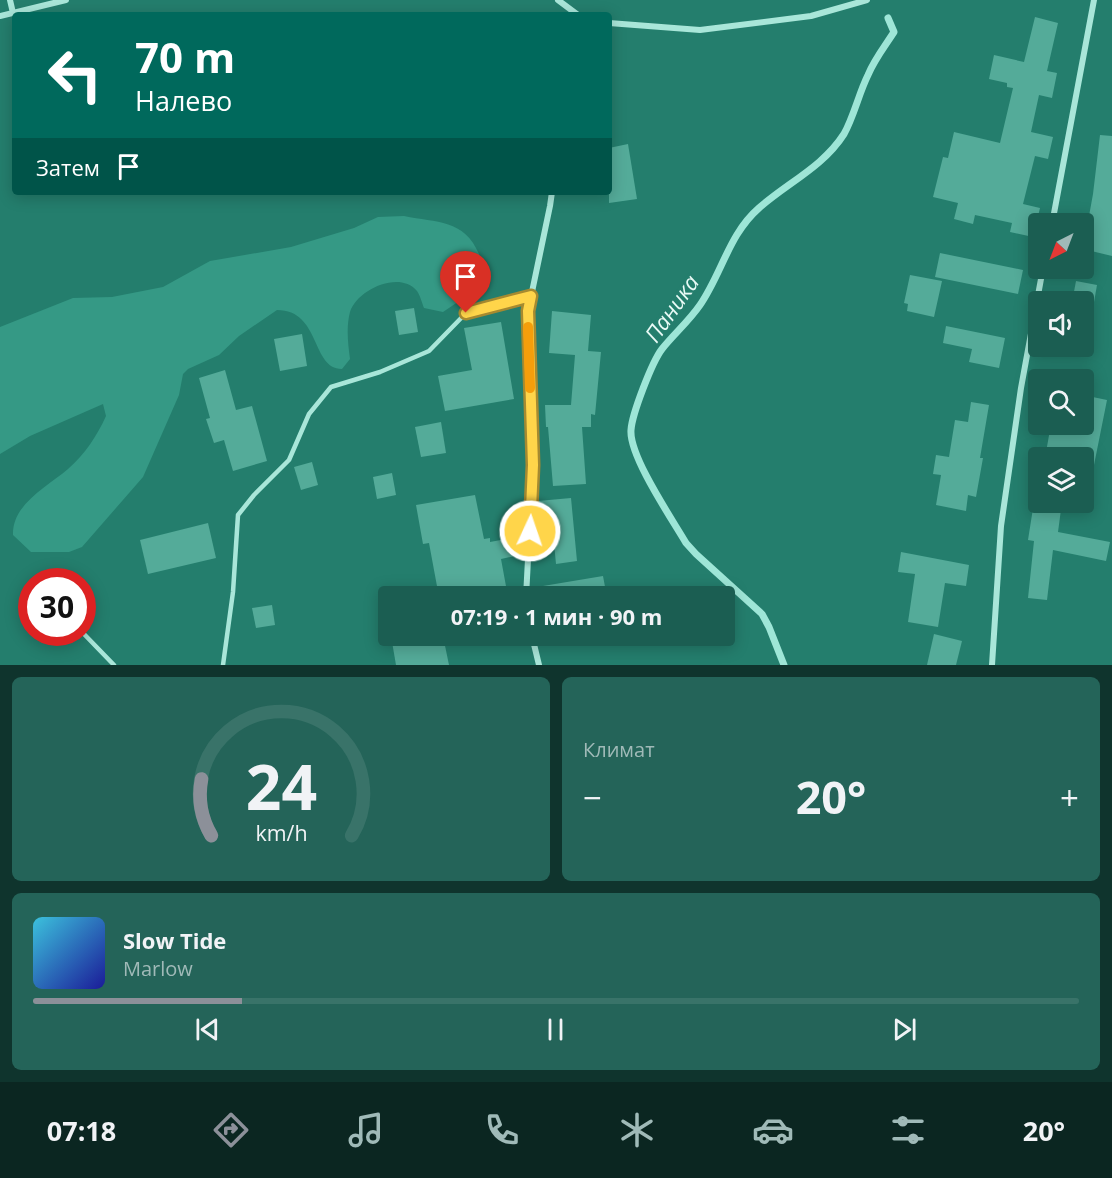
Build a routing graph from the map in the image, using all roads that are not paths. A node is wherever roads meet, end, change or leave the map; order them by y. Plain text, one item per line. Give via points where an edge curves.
1 (66, 0) edge
2 (558, 0) edge
3 (867, 0) edge
4 (1094, 0) edge
5 (17, 12) edge
6 (574, 12) edge
7 (612, 22) edge
8 (551, 195) edge
9 (1054, 213) edge
10 (1041, 279) edge
11 (531, 296) junction
12 (527, 586) edge
13 (96, 646) edge
14 (534, 646) edge
15 (114, 665) edge
16 (223, 665) edge
17 (538, 665) edge
18 (992, 665) edge

1 - 5 street
2 - 6 street
3 - 7 street via 811,16 700,30
4 - 9 street
8 - 11 street
10 - 18 street via 1001,526
11 - 12 street via 528,311 533,465
11 - 16 lane via 466,313 429,351 331,387 309,414 289,460 238,515
13 - 15 lane
14 - 17 street

